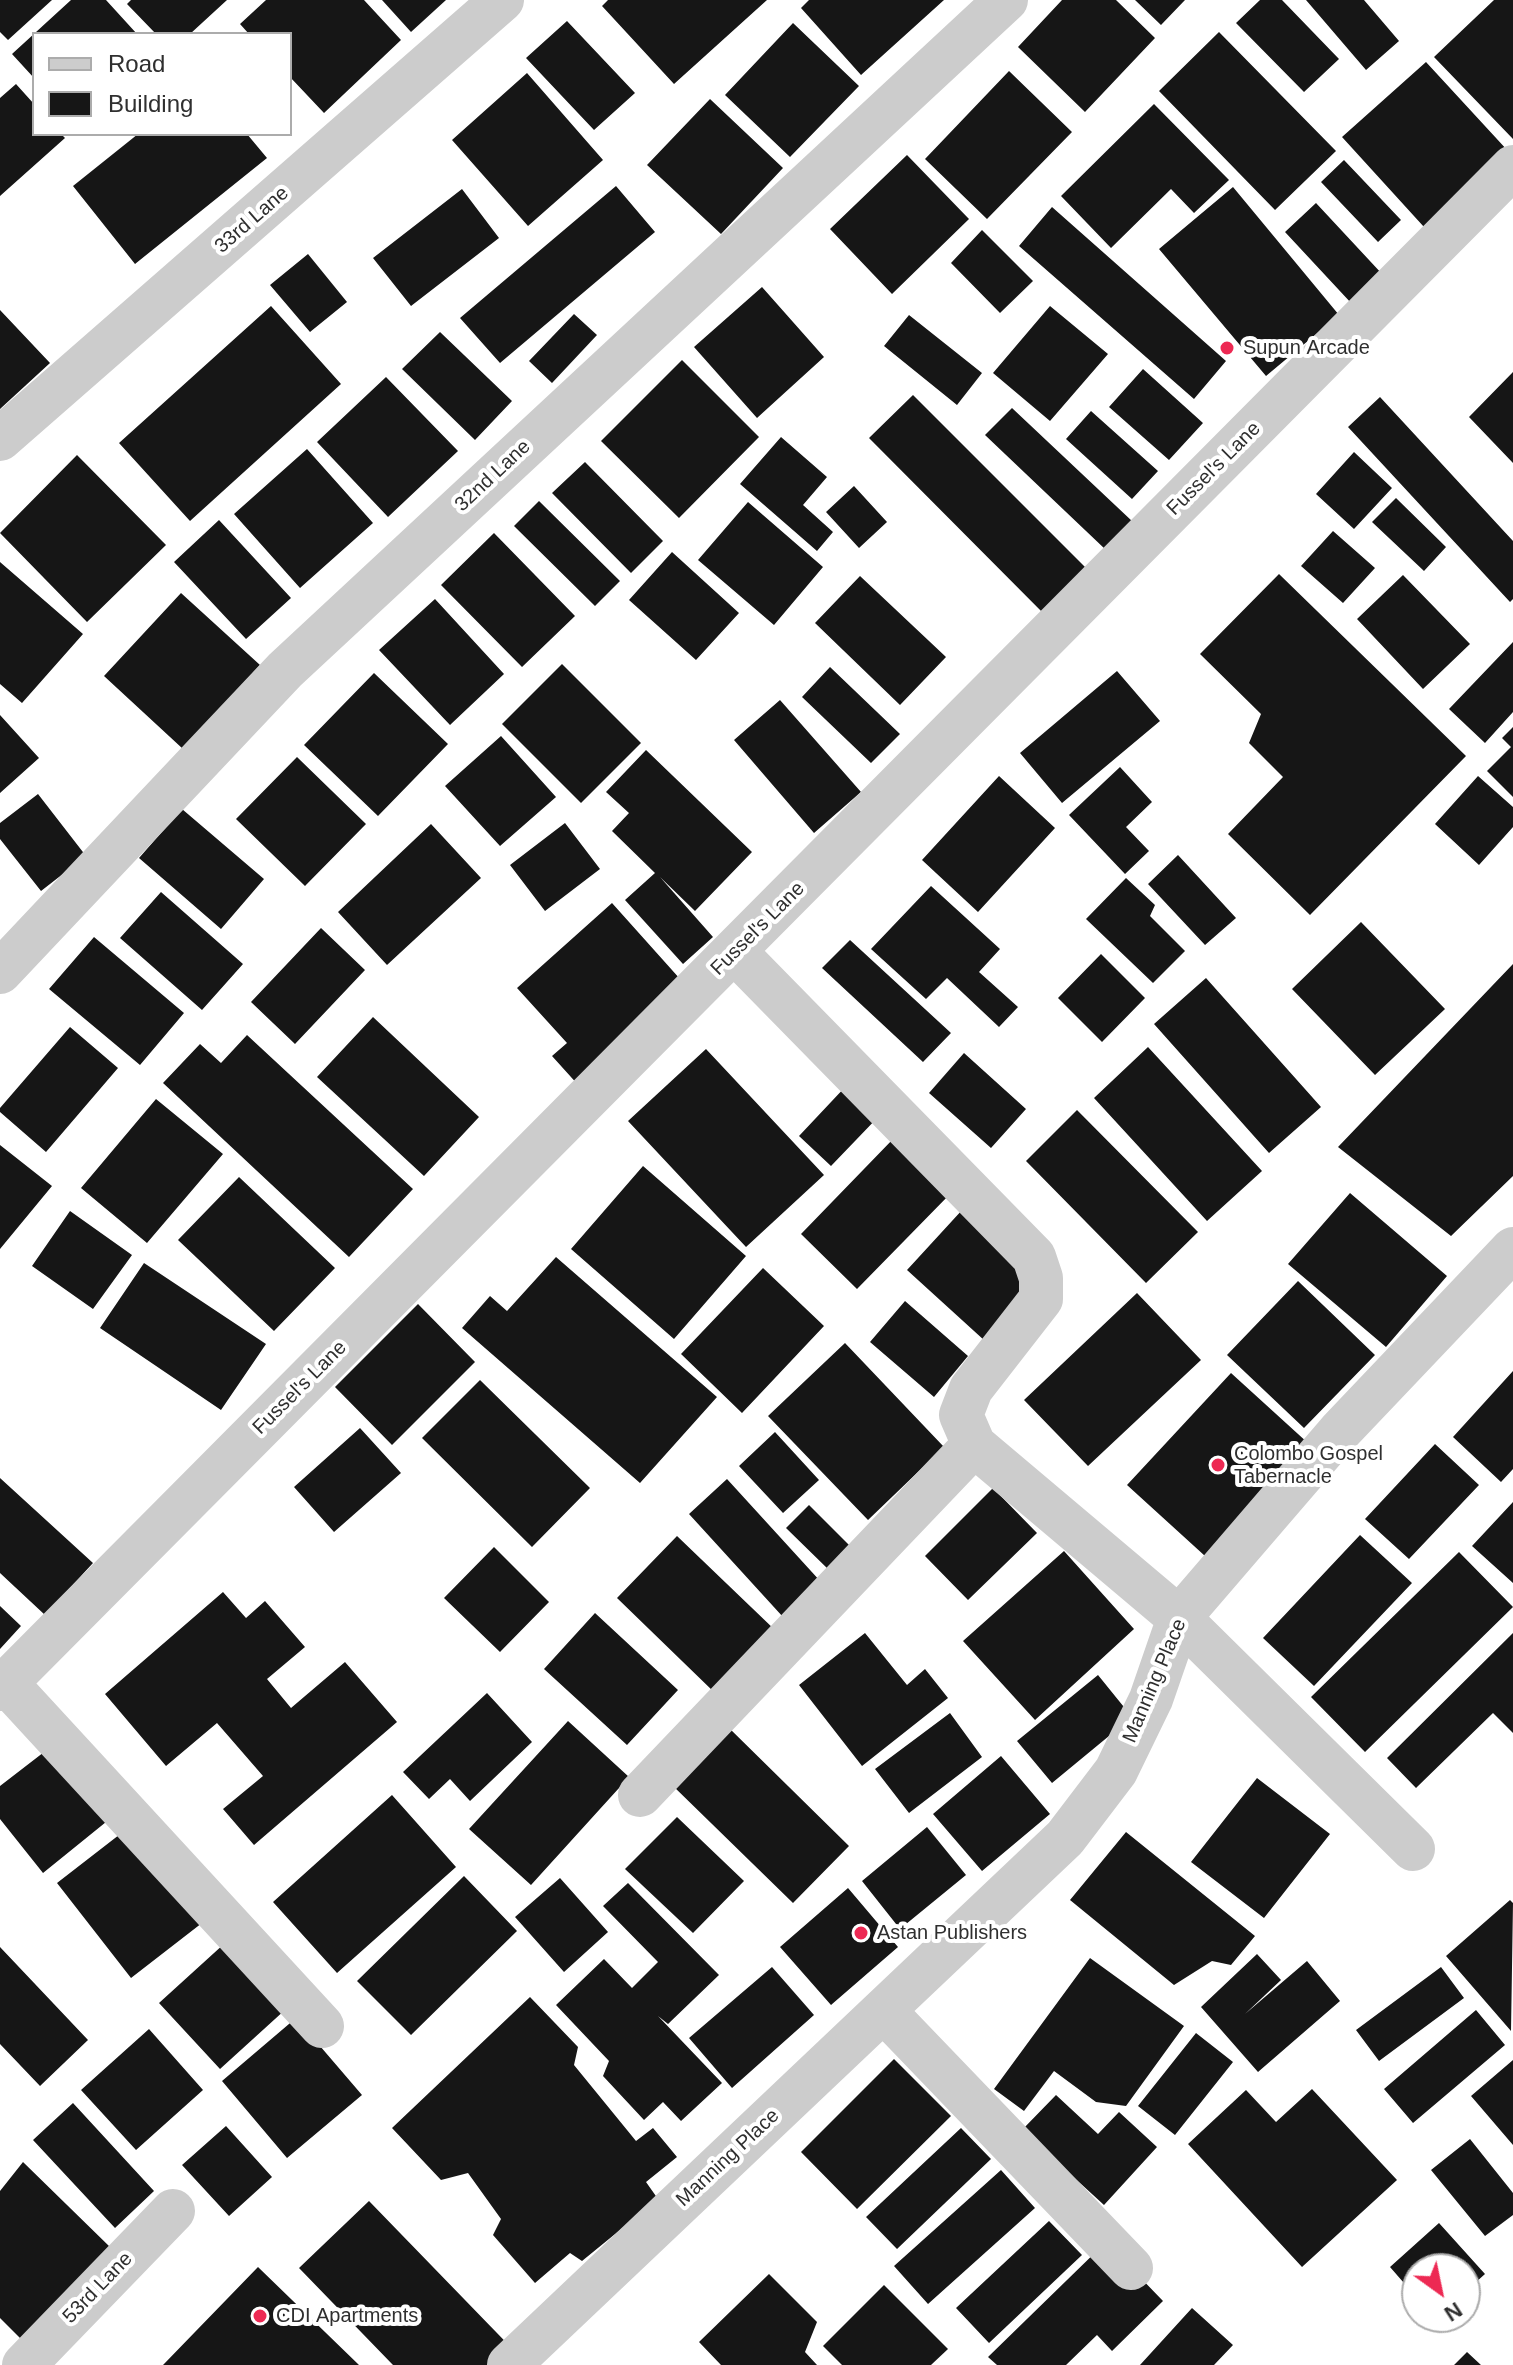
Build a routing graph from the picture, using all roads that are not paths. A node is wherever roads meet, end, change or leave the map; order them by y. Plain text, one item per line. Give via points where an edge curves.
1 (502, 0) edge
2 (1006, 0) edge
3 (1513, 167) edge
4 (0, 439) edge
5 (735, 952) junction
6 (0, 972) edge
7 (1513, 1249) edge
8 (974, 1445) junction
9 (1179, 1618) junction
10 (3, 1686) edge
11 (640, 1795) dead end
12 (1413, 1849) dead end
13 (884, 2011) junction
14 (322, 2026) dead end
15 (173, 2211) dead end
16 (1131, 2268) dead end
17 (24, 2365) edge
18 (509, 2365) edge

1 - 4 street, 33rd Lane
2 - 6 street, 32nd Lane via 285,670
3 - 5 street, Fussel's Lane
5 - 8 street via 1034,1257 1041,1299 971,1389 961,1415
5 - 10 street, Fussel's Lane
7 - 9 street, Manning Place via 1339,1432
8 - 9 street
8 - 11 street
9 - 12 street
9 - 13 street, Manning Place via 1151,1699 1116,1771 1065,1838
10 - 14 street
13 - 16 street
13 - 18 street, Manning Place
15 - 17 street, 53rd Lane

